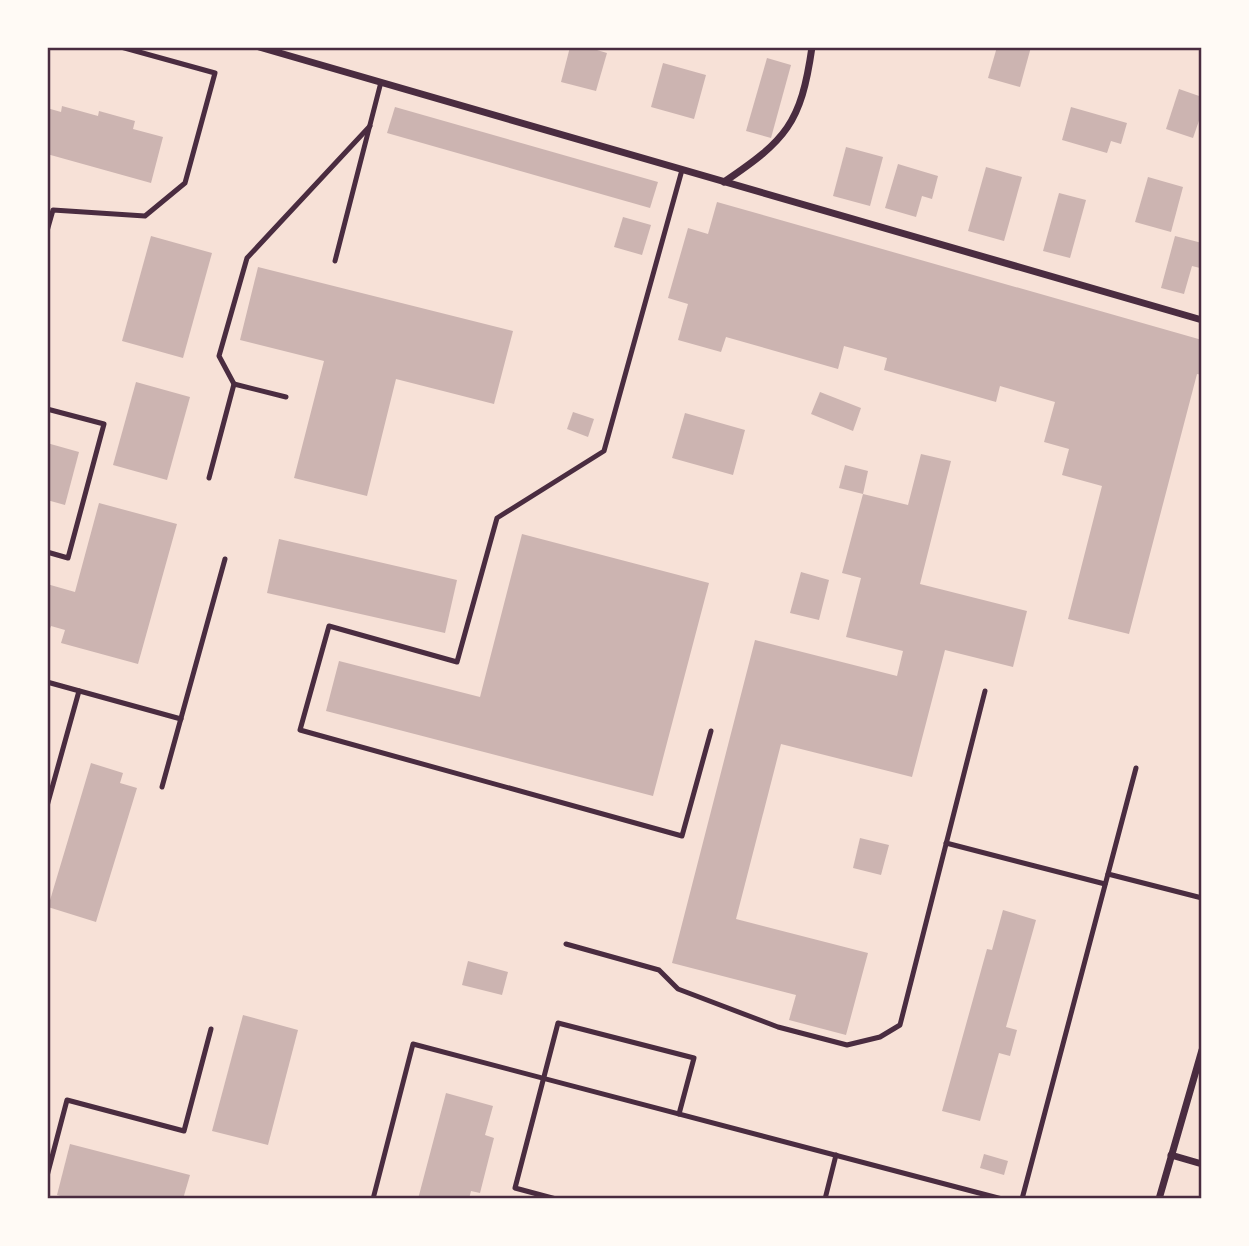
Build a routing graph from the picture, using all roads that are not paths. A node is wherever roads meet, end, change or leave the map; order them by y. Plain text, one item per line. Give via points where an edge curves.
1 (121, 47) edge
2 (260, 47) edge
3 (812, 47) edge
4 (381, 82) junction
5 (370, 126) junction
6 (682, 170) junction
7 (724, 182) junction
8 (47, 231) edge
9 (335, 261) dead end
10 (1202, 320) edge
11 (234, 384) junction
12 (286, 397) dead end
13 (47, 408) edge
14 (209, 478) dead end
15 (47, 552) edge
16 (225, 559) dead end
17 (47, 682) edge
18 (79, 691) junction
19 (985, 691) dead end
20 (181, 719) junction
21 (711, 730) dead end
22 (1136, 768) dead end
23 (162, 787) dead end
24 (47, 806) edge
25 (946, 843) junction
26 (1108, 874) junction
27 (1105, 884) junction
28 (1202, 898) edge
29 (566, 944) dead end
30 (211, 1029) dead end
31 (1202, 1050) edge
32 (1198, 1075) edge
33 (544, 1079) junction
34 (679, 1114) junction
35 (836, 1155) junction
36 (1171, 1155) junction
37 (1202, 1164) edge
38 (47, 1176) edge
39 (373, 1199) edge
40 (556, 1199) edge
41 (825, 1199) edge
42 (1002, 1199) edge
43 (1022, 1199) edge
44 (1159, 1199) edge

1 - 8 lane via 215,73 185,183 145,216 53,210
2 - 4 street
3 - 7 street via 795,118 771,150
4 - 5 lane
4 - 6 street
5 - 9 lane
5 - 11 lane via 247,258 219,356
6 - 7 street
6 - 21 lane via 604,451 497,517 457,662 329,626 300,730 682,836
7 - 10 street
11 - 12 lane
11 - 14 lane
13 - 15 lane via 104,424 68,558
16 - 20 lane
17 - 18 lane
18 - 20 lane
18 - 24 lane
19 - 25 lane
20 - 23 lane
22 - 26 lane
25 - 27 lane
25 - 29 lane via 900,1025 880,1037 846,1045 778,1027 678,989 659,970
26 - 27 lane
26 - 28 lane
27 - 43 lane
30 - 38 lane via 184,1131 67,1100
31 - 32 street
32 - 36 street
33 - 34 lane
33 - 34 lane via 558,1023 694,1058
33 - 39 lane via 413,1044
33 - 40 lane via 515,1188
34 - 35 lane
35 - 41 lane
35 - 42 lane
36 - 37 street
36 - 44 street

